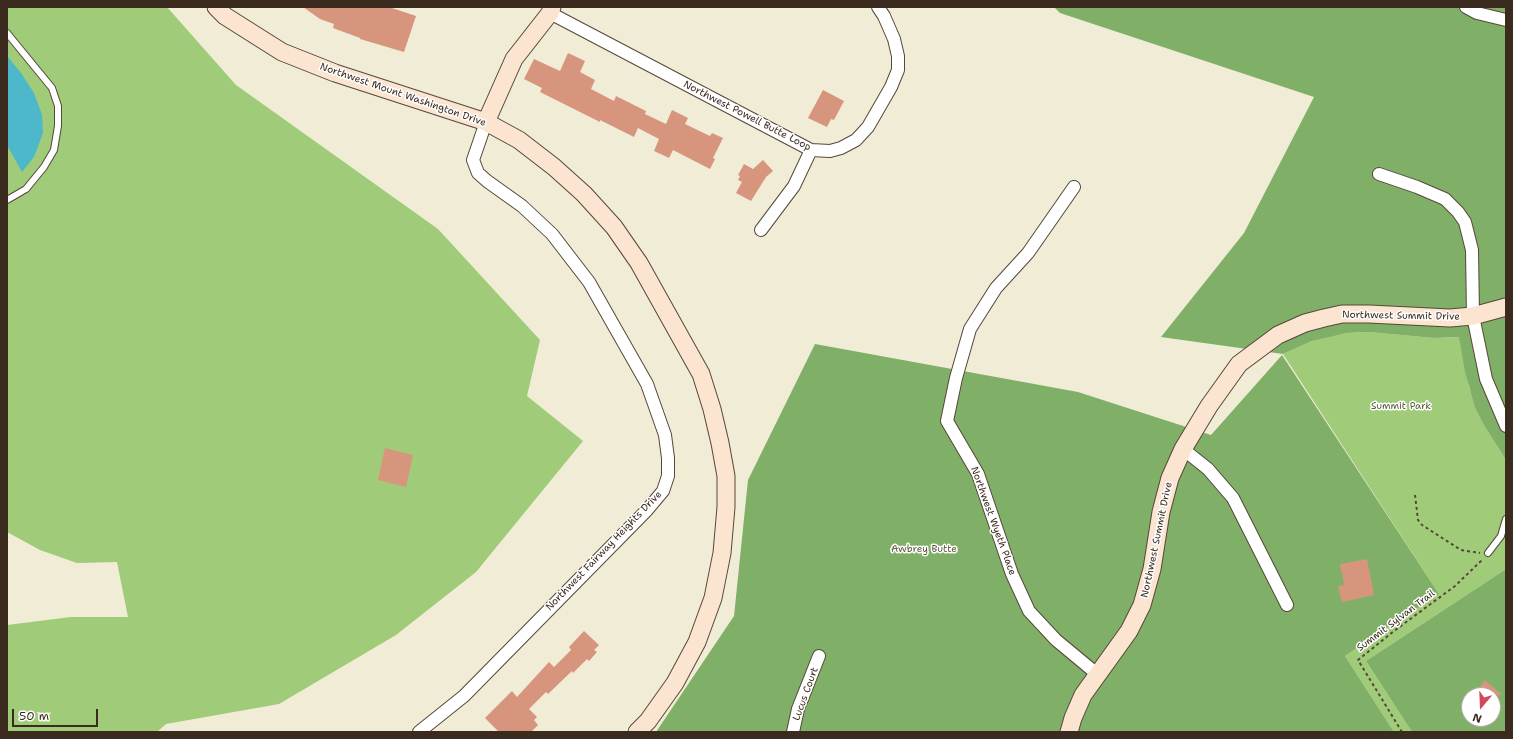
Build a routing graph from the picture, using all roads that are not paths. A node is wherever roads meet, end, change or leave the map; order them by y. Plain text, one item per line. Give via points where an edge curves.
1 (216, 7) edge
2 (878, 7) edge
3 (1466, 7) edge
4 (551, 10) edge
5 (1506, 20) edge
6 (7, 32) edge
7 (486, 122) junction
8 (812, 150) junction
9 (1379, 174) dead end
10 (1074, 187) dead end
11 (7, 200) edge
12 (761, 230) dead end
13 (1506, 307) edge
14 (1473, 316) junction
15 (1506, 426) edge
16 (1182, 449) junction
17 (1506, 519) edge
18 (1488, 554) road end
19 (1287, 605) dead end
20 (819, 656) dead end
21 (1097, 674) junction
22 (419, 732) edge
23 (637, 732) edge
24 (793, 732) edge
25 (1069, 732) edge

1 - 7 main road, Northwest Mount Washington Drive via 225,16 282,52 335,73
2 - 8 street, Northwest Powell Butte Loop via 894,39 898,56 898,70 891,87 868,127 856,140 830,151
3 - 5 street via 1477,13
4 - 7 main road via 514,59
4 - 8 street, Northwest Powell Butte Loop
6 - 11 lane via 52,88 58,106 54,150 26,189
7 - 22 street, Northwest Fairway Heights Drive via 473,160 478,173 522,206 552,234 589,282 647,384 665,435 668,476 663,491 647,510 464,696
7 - 23 main road, Northwest Mount Washington Drive via 519,140 554,167 584,194 614,227 639,263 701,374 712,409 726,476 722,553 713,598 697,642 675,683
8 - 12 street via 794,186
9 - 14 street via 1445,199 1465,222 1472,250
10 - 21 street, Northwest Wyeth Place via 1028,253 996,288 970,329 947,420 978,474 1012,574 1029,611 1056,640
13 - 14 main road, Northwest Summit Drive
14 - 15 street via 1486,379
14 - 16 main road, Northwest Summit Drive via 1450,318 1342,314 1305,323 1278,335 1240,364
16 - 19 street via 1208,469 1233,498
16 - 21 main road, Northwest Summit Drive via 1170,478 1161,512 1152,569 1142,605 1129,631
17 - 18 lane via 1500,536
20 - 24 street, Lucus Court via 798,709
21 - 25 main road, Northwest Summit Drive via 1083,695

